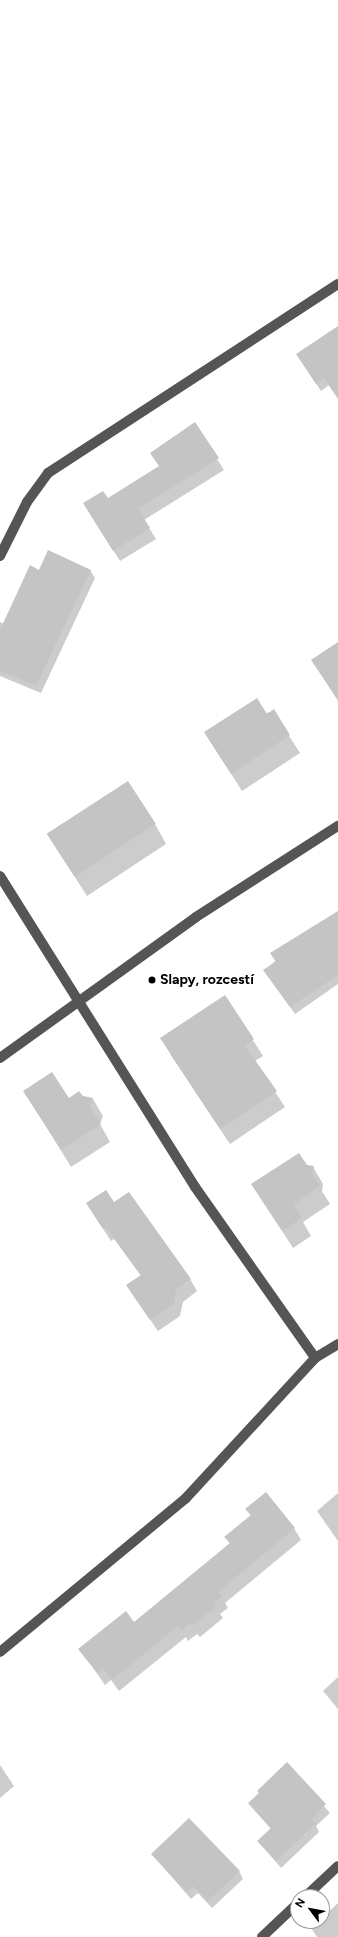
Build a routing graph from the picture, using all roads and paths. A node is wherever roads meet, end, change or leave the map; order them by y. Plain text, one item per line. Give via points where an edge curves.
1 (338, 284) edge
2 (0, 556) edge
3 (338, 826) edge
4 (0, 876) edge
5 (78, 1003) junction
6 (0, 1058) edge
7 (338, 1344) edge
8 (315, 1358) junction
9 (0, 1652) edge
10 (338, 1866) edge
11 (314, 1889) edge
12 (290, 1911) edge
13 (266, 1936) edge

1 - 2 street via 48,473 27,502
3 - 5 street via 196,917
4 - 5 street
5 - 6 street
5 - 8 street via 195,1187
7 - 8 street
8 - 9 street via 186,1498
10 - 11 street
12 - 13 street

